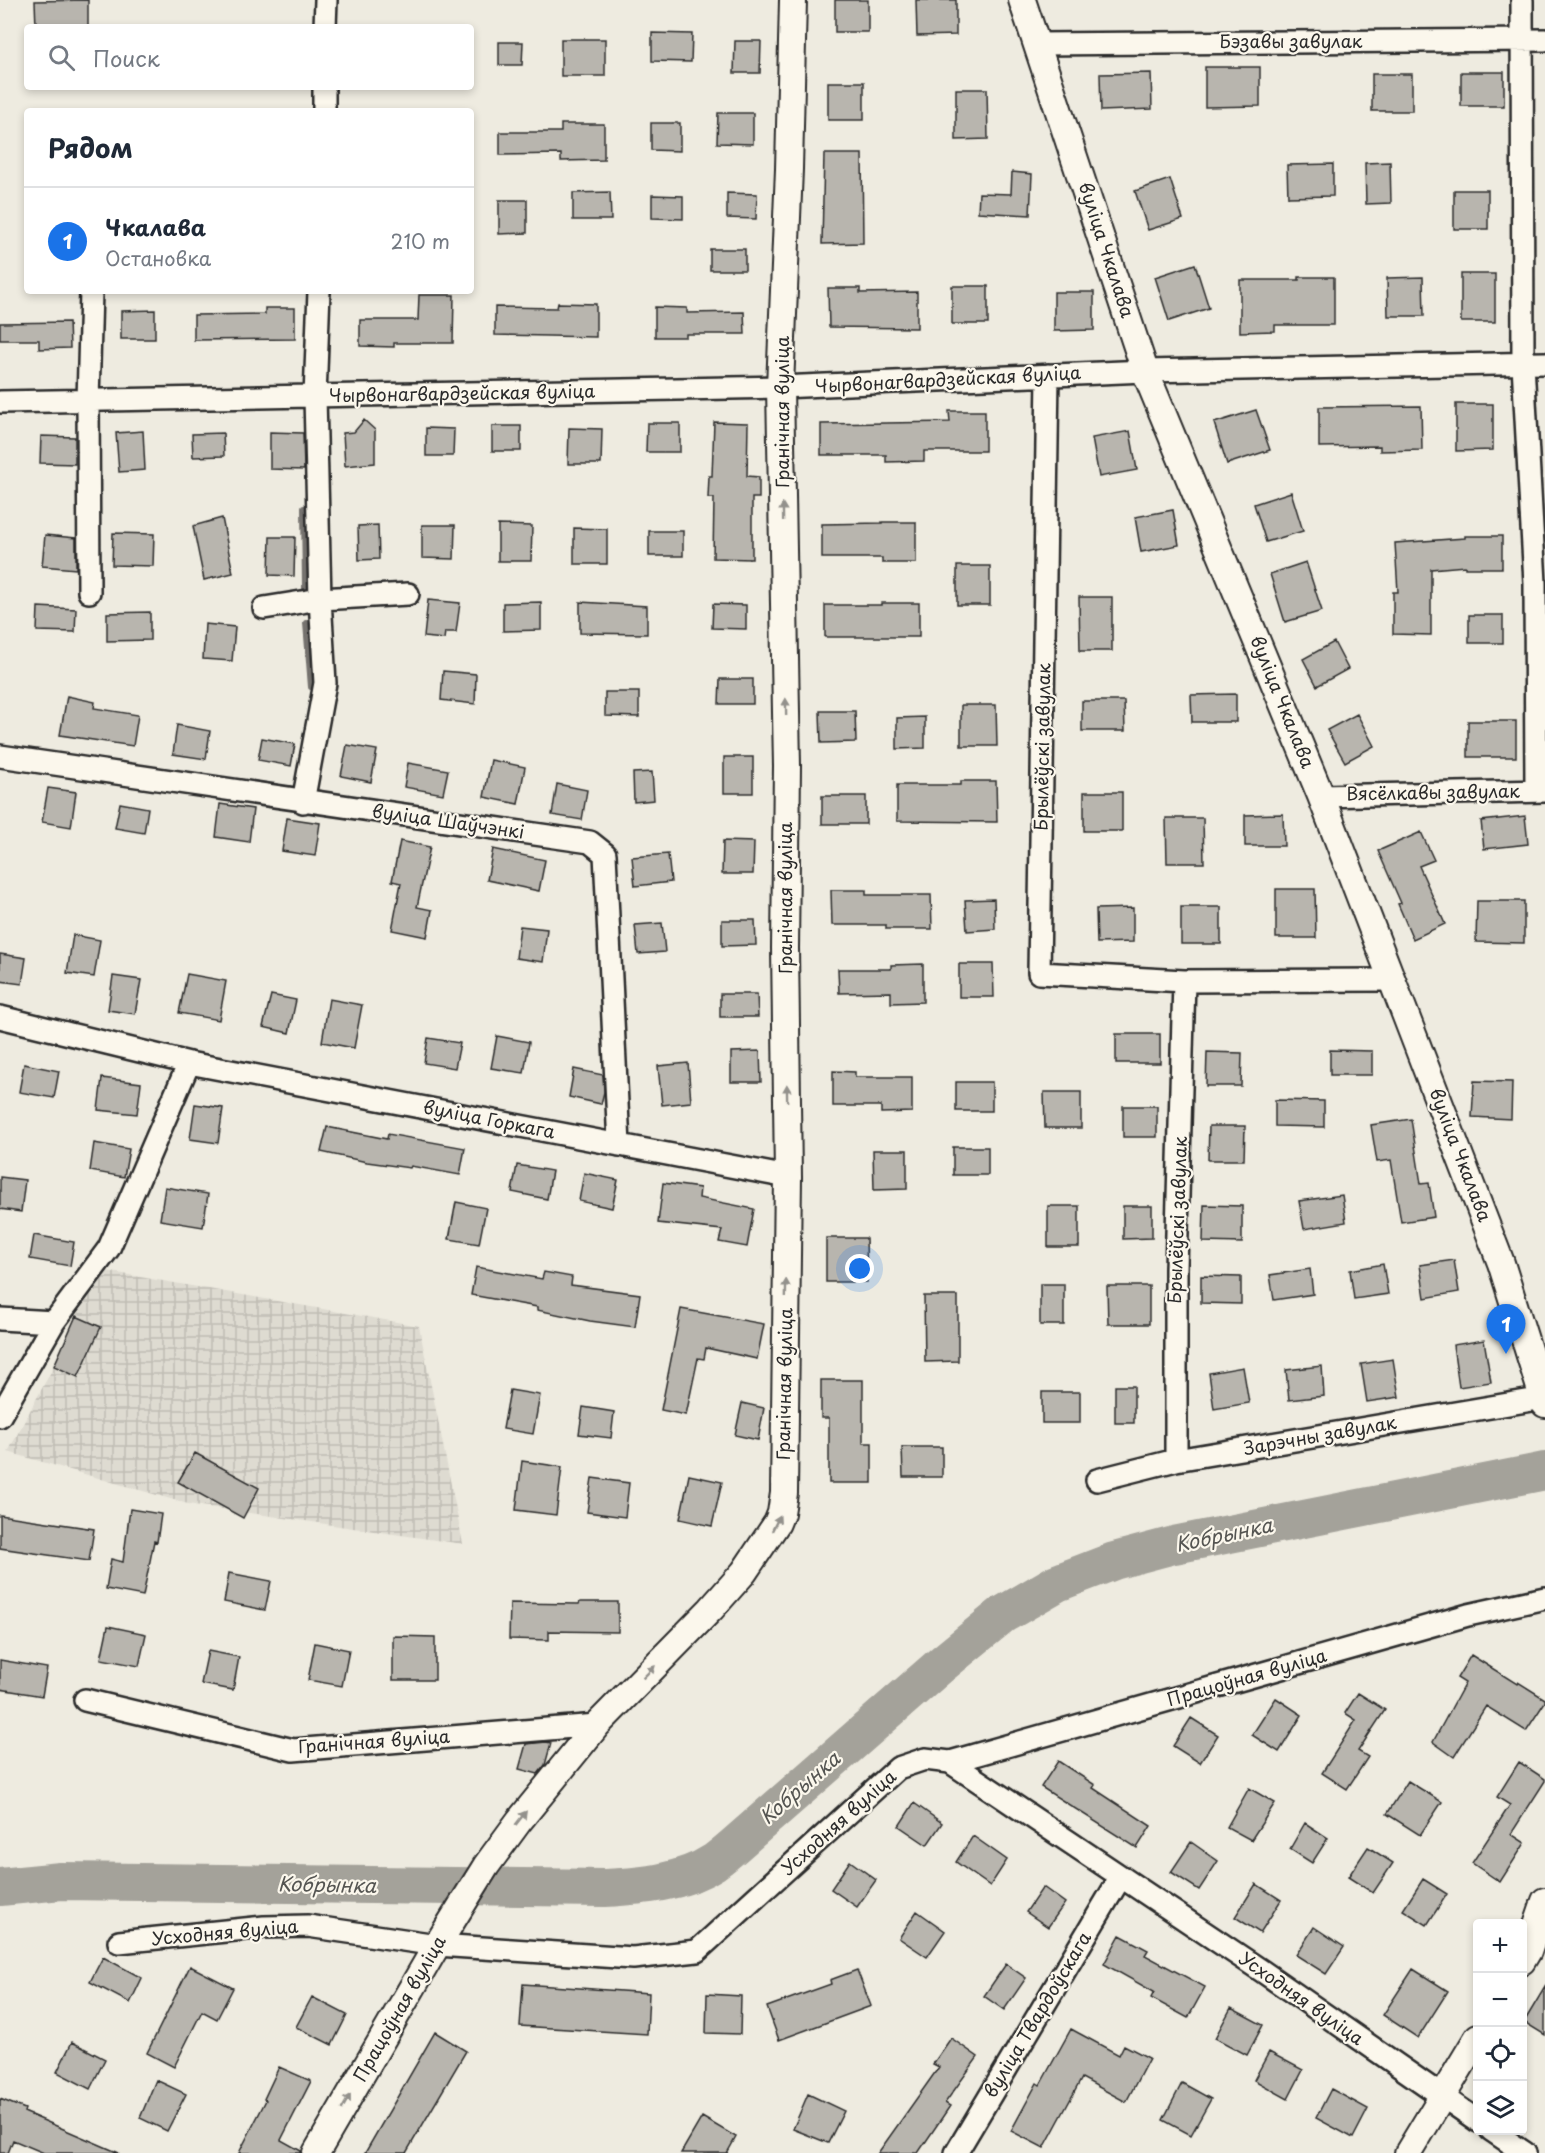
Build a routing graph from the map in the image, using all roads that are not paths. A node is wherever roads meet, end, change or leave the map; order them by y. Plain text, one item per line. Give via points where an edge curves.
1 (326, 0) edge
2 (793, 0) edge
3 (1022, 0) edge
4 (1522, 0) edge
5 (325, 24) edge
6 (1545, 40) edge
7 (1523, 41) junction
8 (1038, 44) junction
9 (324, 90) edge
10 (324, 108) edge
11 (92, 294) edge
12 (319, 294) edge
13 (1545, 363) edge
14 (1523, 364) junction
15 (1145, 371) junction
16 (1048, 375) junction
17 (780, 387) junction
18 (315, 397) junction
19 (87, 401) junction
20 (0, 402) edge
21 (89, 592) dead end
22 (408, 594) dead end
23 (320, 599) junction
24 (264, 608) dead end
25 (0, 756) edge
26 (1540, 791) edge
27 (1321, 796) junction
28 (303, 802) junction
29 (1392, 980) junction
30 (1184, 981) junction
31 (0, 1017) edge
32 (189, 1063) junction
33 (619, 1145) junction
34 (788, 1177) junction
35 (0, 1319) edge
36 (54, 1322) junction
37 (1544, 1401) edge
38 (0, 1416) edge
39 (1176, 1460) junction
40 (1097, 1480) dead end
41 (1545, 1598) edge
42 (85, 1700) dead end
43 (597, 1725) junction
44 (950, 1762) junction
45 (486, 1866) joint
46 (1120, 1878) junction
47 (1545, 1901) edge
48 (119, 1942) dead end
49 (437, 1945) junction
50 (1527, 1953) edge
51 (1473, 2045) edge
52 (1442, 2097) junction
53 (1473, 2118) edge
54 (1498, 2135) edge
55 (316, 2153) edge
56 (956, 2153) edge
57 (1408, 2153) edge
58 (1525, 2153) edge

1 - 5 street
2 - 17 main road, Гранічная вуліца
3 - 8 main road, вуліца Чкалава
4 - 7 street
6 - 7 street, Бэзавы завулак
7 - 8 street, Бэзавы завулак
7 - 14 street
8 - 15 main road, вуліца Чкалава
9 - 10 street
11 - 19 street
12 - 18 street
13 - 14 street, Чырвонагвардзейская вуліца
14 - 15 street, Чырвонагвардзейская вуліца
14 - 26 street via 1535,583
15 - 16 street, Чырвонагвардзейская вуліца
15 - 27 main road, вуліца Чкалава
16 - 17 street, Чырвонагвардзейская вуліца
16 - 30 street, Брылёўскі завулак via 1039,973
17 - 18 street, Чырвонагвардзейская вуліца
34 -> 17 main road, Гранічная вуліца via 787,766
18 - 19 street, Чырвонагвардзейская вуліца
18 - 23 street, Чырвонагвардзейская вуліца
19 - 20 street, Чырвонагвардзейская вуліца
19 - 21 street
22 - 23 street
23 - 24 street
23 - 28 street, Чырвонагвардзейская вуліца via 325,683
25 - 28 street, вуліца Шаўчэнкі
26 - 27 street, Вясёлкавы завулак
27 - 29 main road, вуліца Чкалава
28 - 33 street, вуліца Шаўчэнкі via 590,842 605,854
29 - 30 street, Брылёўскі завулак
29 - 37 main road, вуліца Чкалава via 1502,1263
30 - 39 street, Брылёўскі завулак via 1176,1269
31 - 32 street, вуліца Горкага
32 - 33 street, вуліца Горкага
32 - 36 street via 109,1248
33 - 34 street, вуліца Горкага
43 -> 34 main road, Гранічная вуліца via 741,1576 781,1512
35 - 36 street
36 - 38 street
37 - 39 street, Зарэчны завулак
39 - 40 street, Зарэчны завулак
41 - 44 street, Працоўная вуліца via 1468,1615
42 - 43 street, Гранічная вуліца via 293,1750
45 -> 43 main road, Гранічная вуліца
44 - 46 street, Усходняя вуліца
44 - 49 street, Усходняя вуліца via 925,1759 898,1768 697,1951 633,1958
45 - 49 main road, Працоўная вуліца
46 - 52 street, Усходняя вуліца
46 - 56 street, вуліца Твардоўскага
47 - 50 main road
48 - 49 street, Усходняя вуліца via 308,1926
55 -> 49 main road, Працоўная вуліца
51 - 52 main road
52 - 53 street, Усходняя вуліца
52 - 57 main road
54 - 58 street

